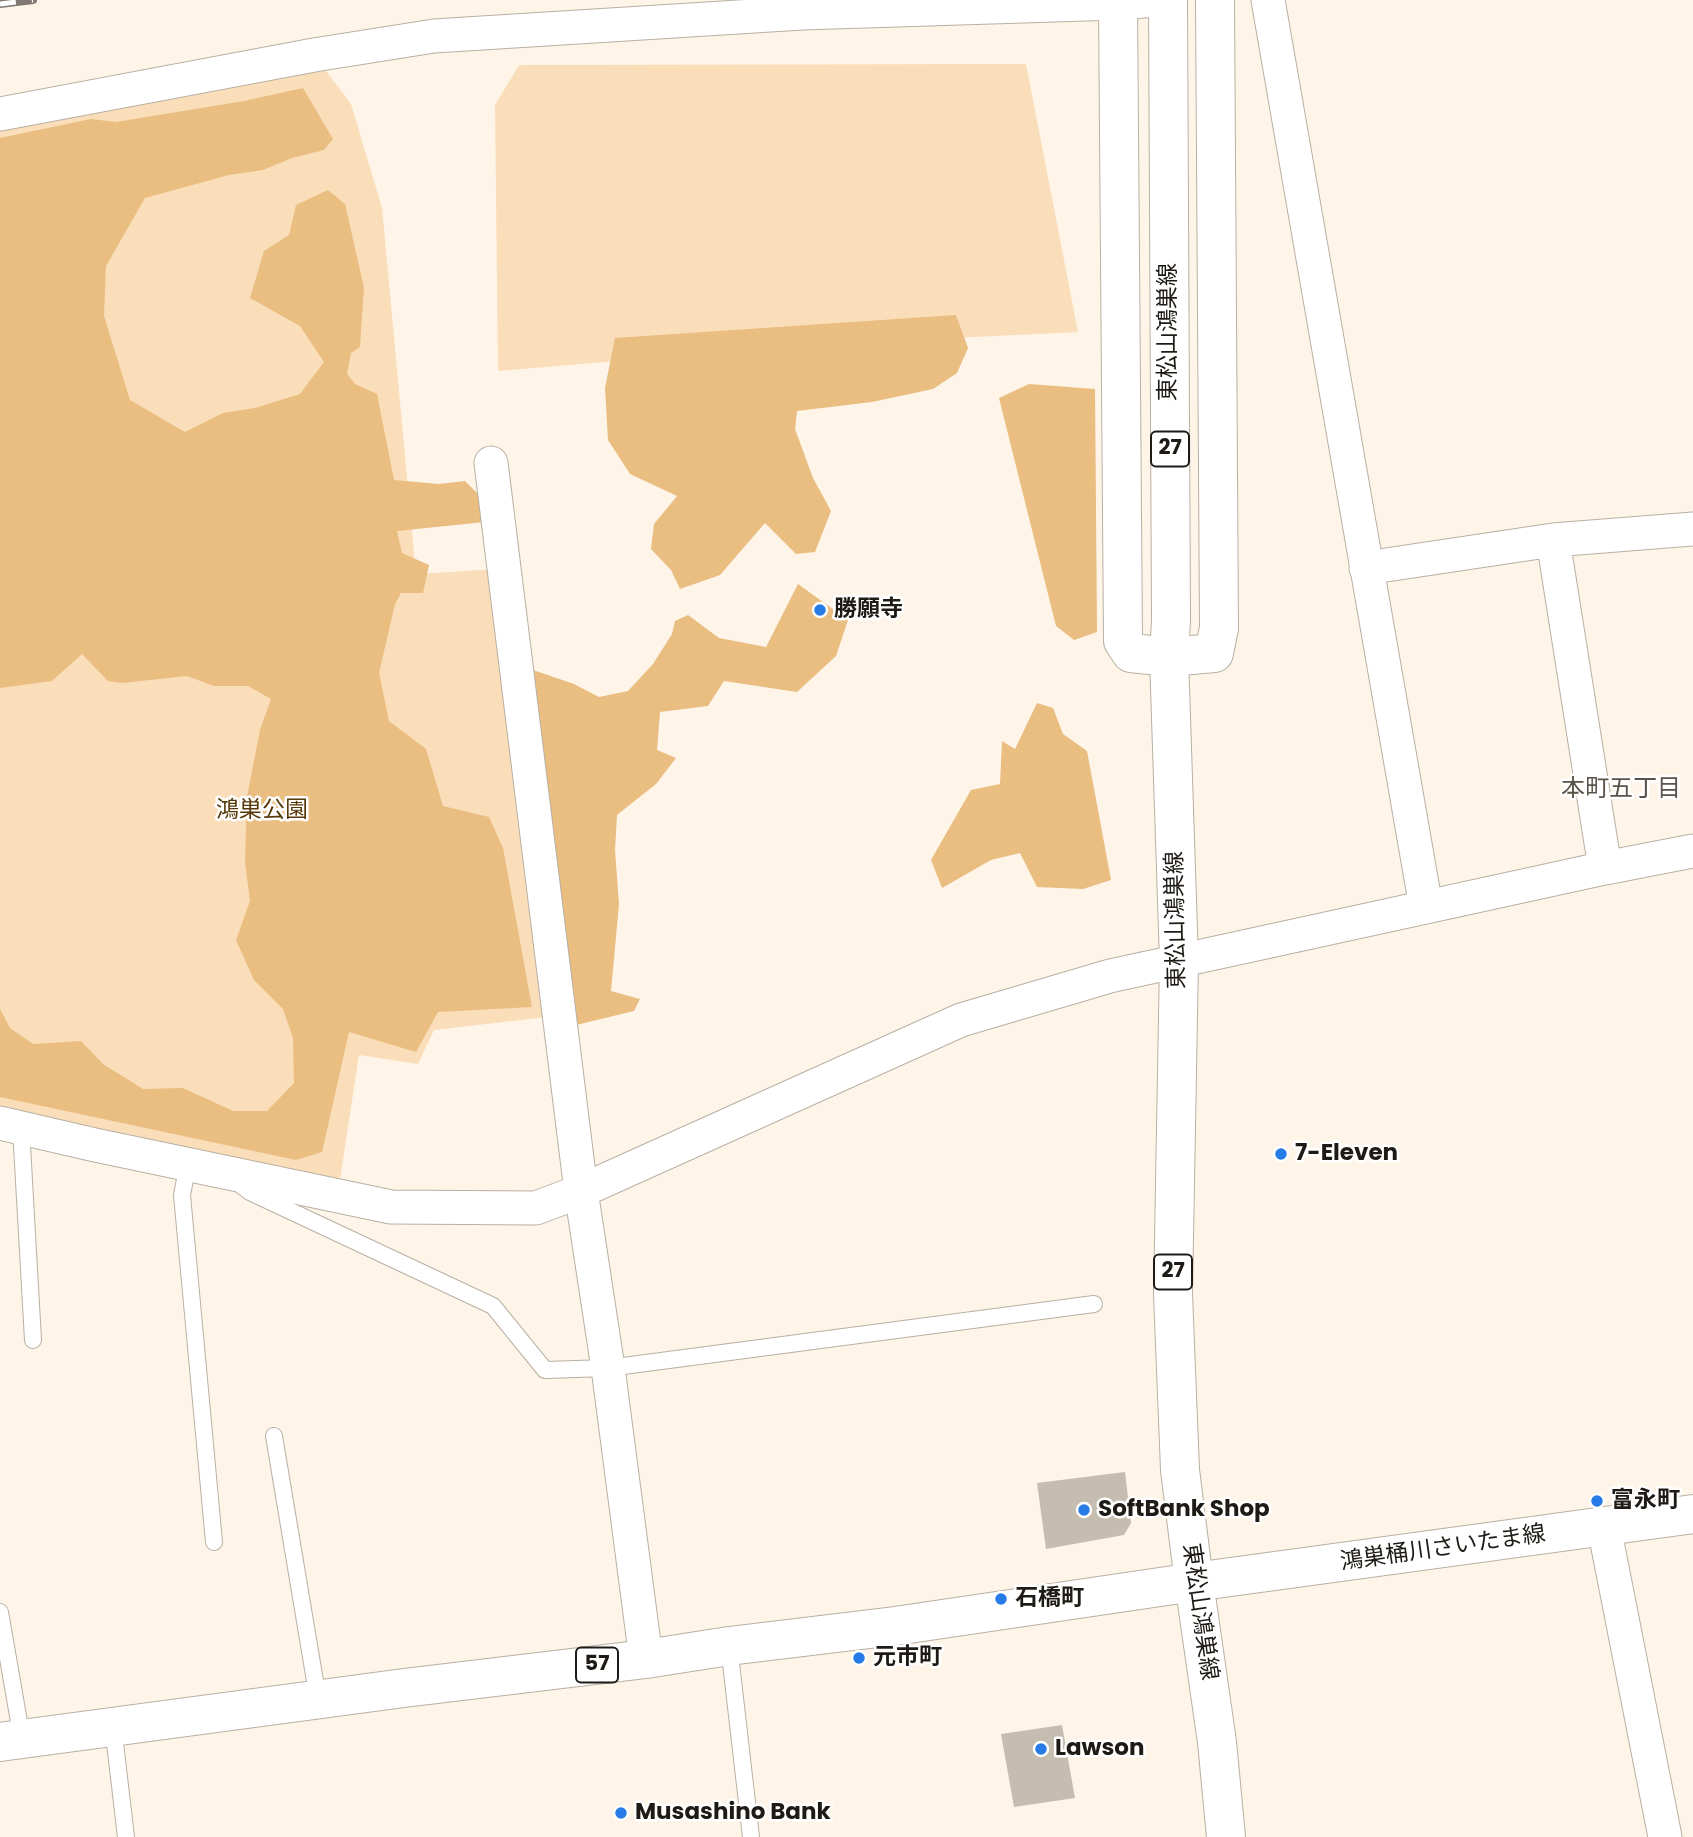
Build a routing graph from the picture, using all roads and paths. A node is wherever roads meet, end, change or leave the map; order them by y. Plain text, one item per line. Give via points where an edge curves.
1 (1157, 0) edge
2 (1168, 0) edge
3 (1215, 0) edge
4 (1268, 0) edge
5 (1118, 3) junction
6 (0, 114) edge
7 (491, 463) dead end
8 (1693, 529) edge
9 (1553, 540) junction
10 (1366, 568) junction
11 (1169, 657) junction
12 (1693, 851) edge
13 (1605, 868) junction
14 (1426, 907) junction
15 (1179, 961) junction
16 (10, 1125) edge
17 (204, 1168) junction
18 (581, 1191) junction
19 (1094, 1304) dead end
20 (33, 1340) dead end
21 (608, 1368) junction
22 (274, 1436) dead end
23 (1693, 1514) edge
24 (1604, 1527) junction
25 (214, 1542) dead end
26 (1194, 1582) junction
27 (0, 1612) edge
28 (729, 1646) junction
29 (646, 1659) junction
30 (318, 1699) junction
31 (113, 1726) junction
32 (11, 1740) edge
33 (126, 1837) edge
34 (751, 1837) edge
35 (1226, 1837) edge
36 (1665, 1837) edge

1 - 5 street
2 - 11 main road, 東松山鴻巣線 / 27
3 - 11 main road via 1219,628 1214,653
4 - 10 street
5 - 6 street via 802,13 434,36
5 - 11 main road via 1122,641 1131,653
7 - 18 street
8 - 9 street
9 - 10 street
9 - 13 street
10 - 14 street
11 - 15 main road, 東松山鴻巣線 / 27
12 - 13 street
13 - 14 street
14 - 15 street
15 - 18 street via 1110,976 961,1020
15 - 26 main road, 東松山鴻巣線 / 27 via 1173,1294 1180,1470
16 - 17 street
16 - 20 lane
17 - 18 street via 391,1207 536,1208
17 - 21 lane via 493,1306 545,1370
17 - 25 lane via 182,1195
18 - 21 street
19 - 21 lane
21 - 29 street
22 - 30 lane
23 - 24 main road, 鴻巣桶川さいたま線
24 - 26 main road, 鴻巣桶川さいたま線
24 - 36 street
26 - 28 main road, 57
26 - 35 main road, 東松山鴻巣線 / 27
27 - 32 lane
28 - 29 main road, 57
28 - 34 lane
29 - 30 main road, 57
30 - 31 main road, 57
31 - 32 main road, 57
31 - 33 lane

